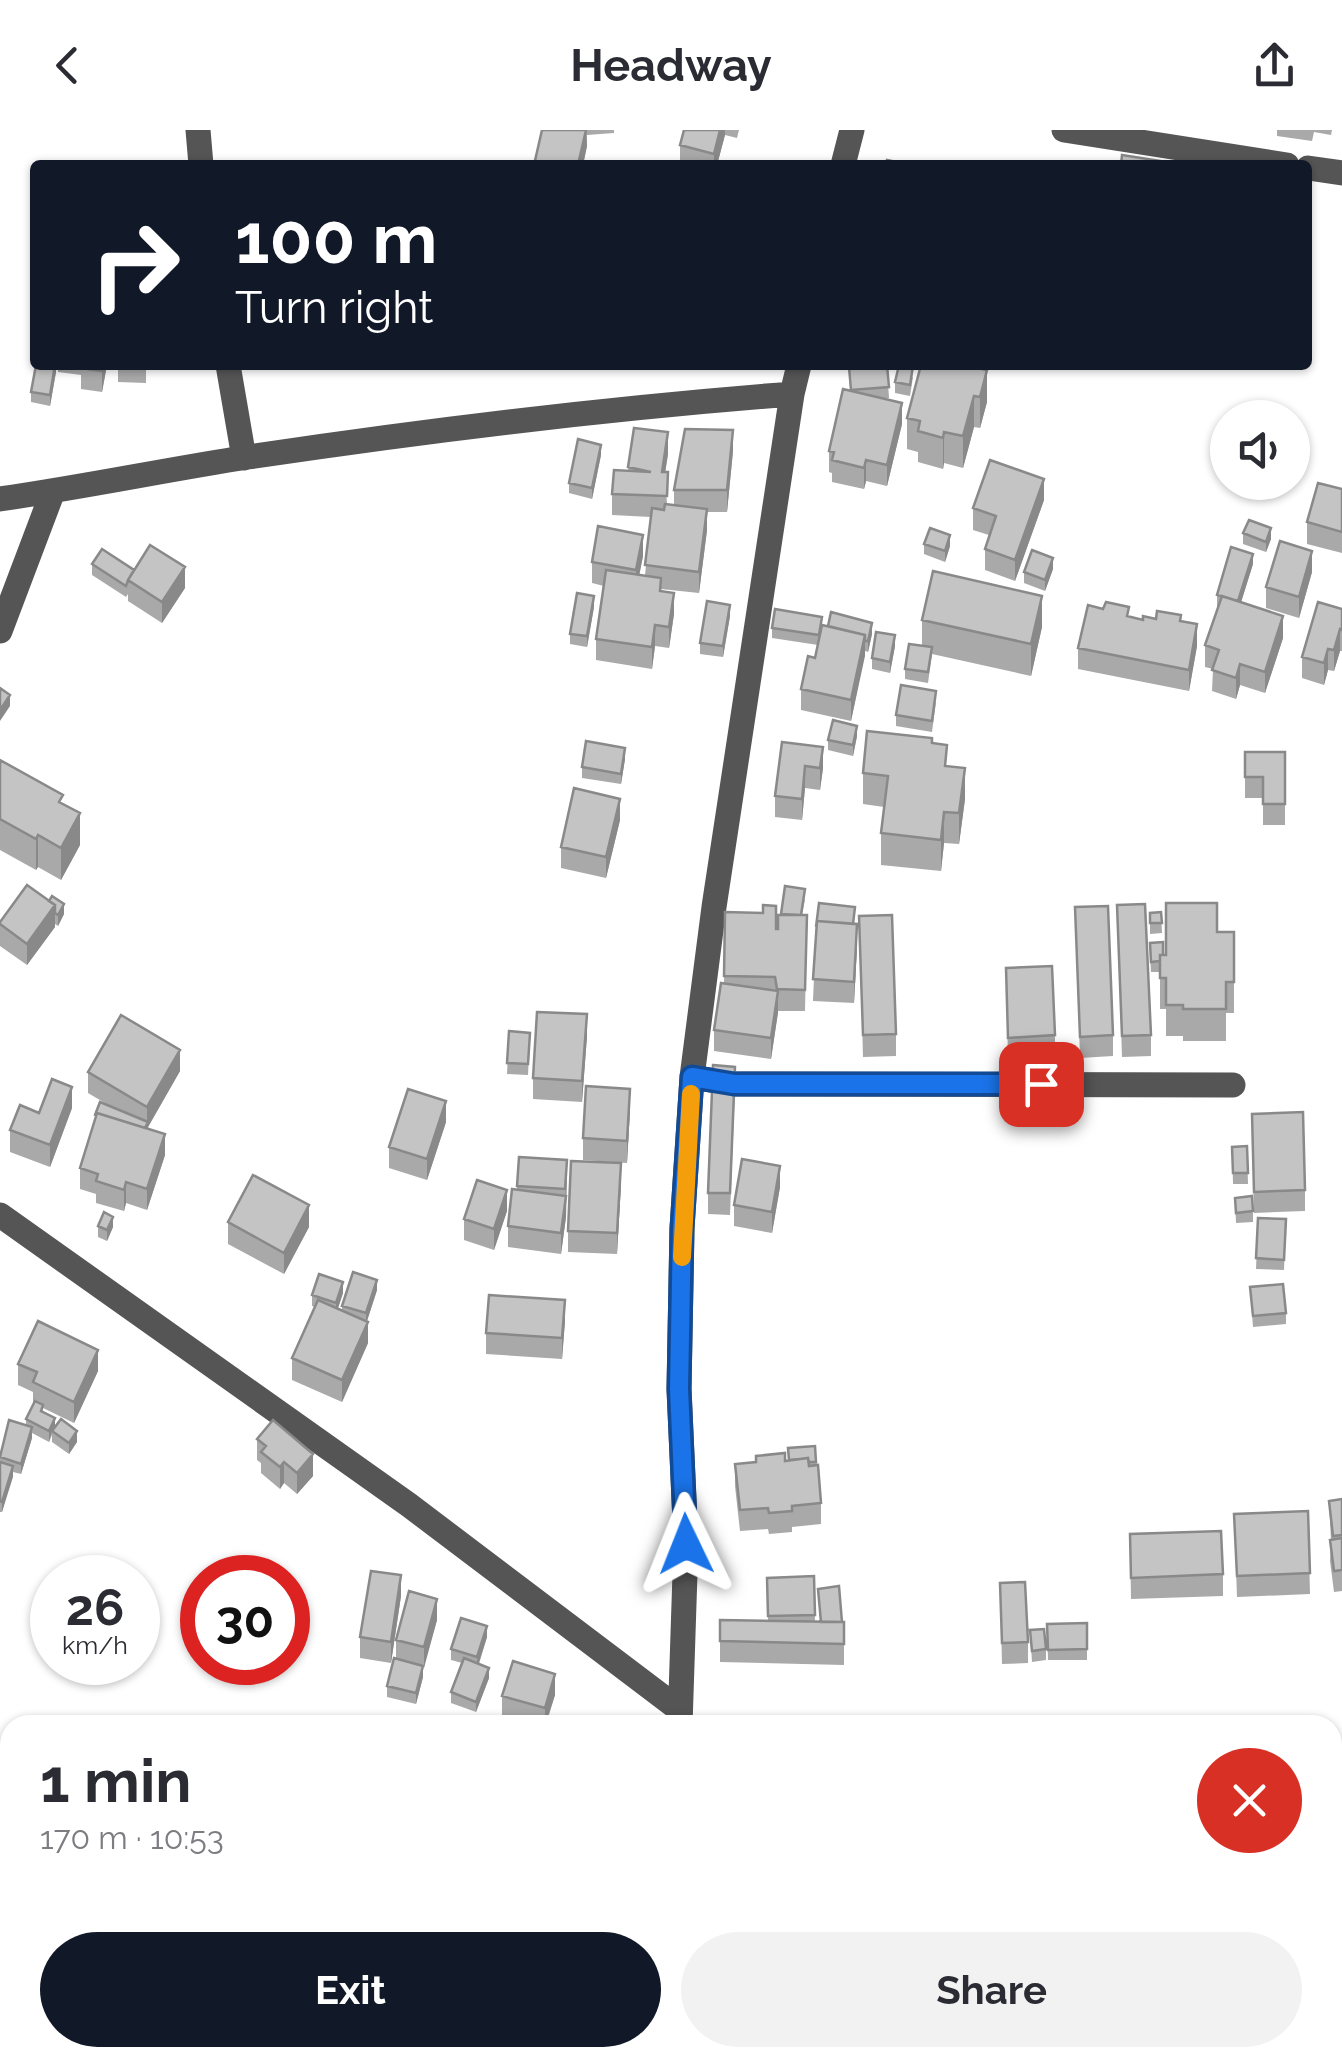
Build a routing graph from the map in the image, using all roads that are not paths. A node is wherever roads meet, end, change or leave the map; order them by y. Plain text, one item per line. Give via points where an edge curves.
1 (198, 130) edge
2 (852, 130) edge
3 (1064, 130) edge
4 (201, 160) edge
5 (844, 160) edge
6 (1254, 160) edge
7 (1312, 169) edge
8 (1342, 173) edge
9 (229, 370) edge
10 (798, 370) edge
11 (792, 394) junction
12 (244, 458) junction
13 (54, 491) junction
14 (0, 499) edge
15 (0, 630) edge
16 (692, 1077) junction
17 (1233, 1085) dead end
18 (0, 1215) edge
19 (677, 1715) edge
20 (680, 1715) edge

1 - 4 street
2 - 5 street
3 - 6 street
7 - 8 street
9 - 12 street
10 - 11 street
11 - 12 street via 518,420
11 - 16 street
12 - 13 street
13 - 14 street
13 - 15 street
16 - 17 street via 734,1084
16 - 20 street via 679,1389 686,1544
18 - 19 street via 409,1504

